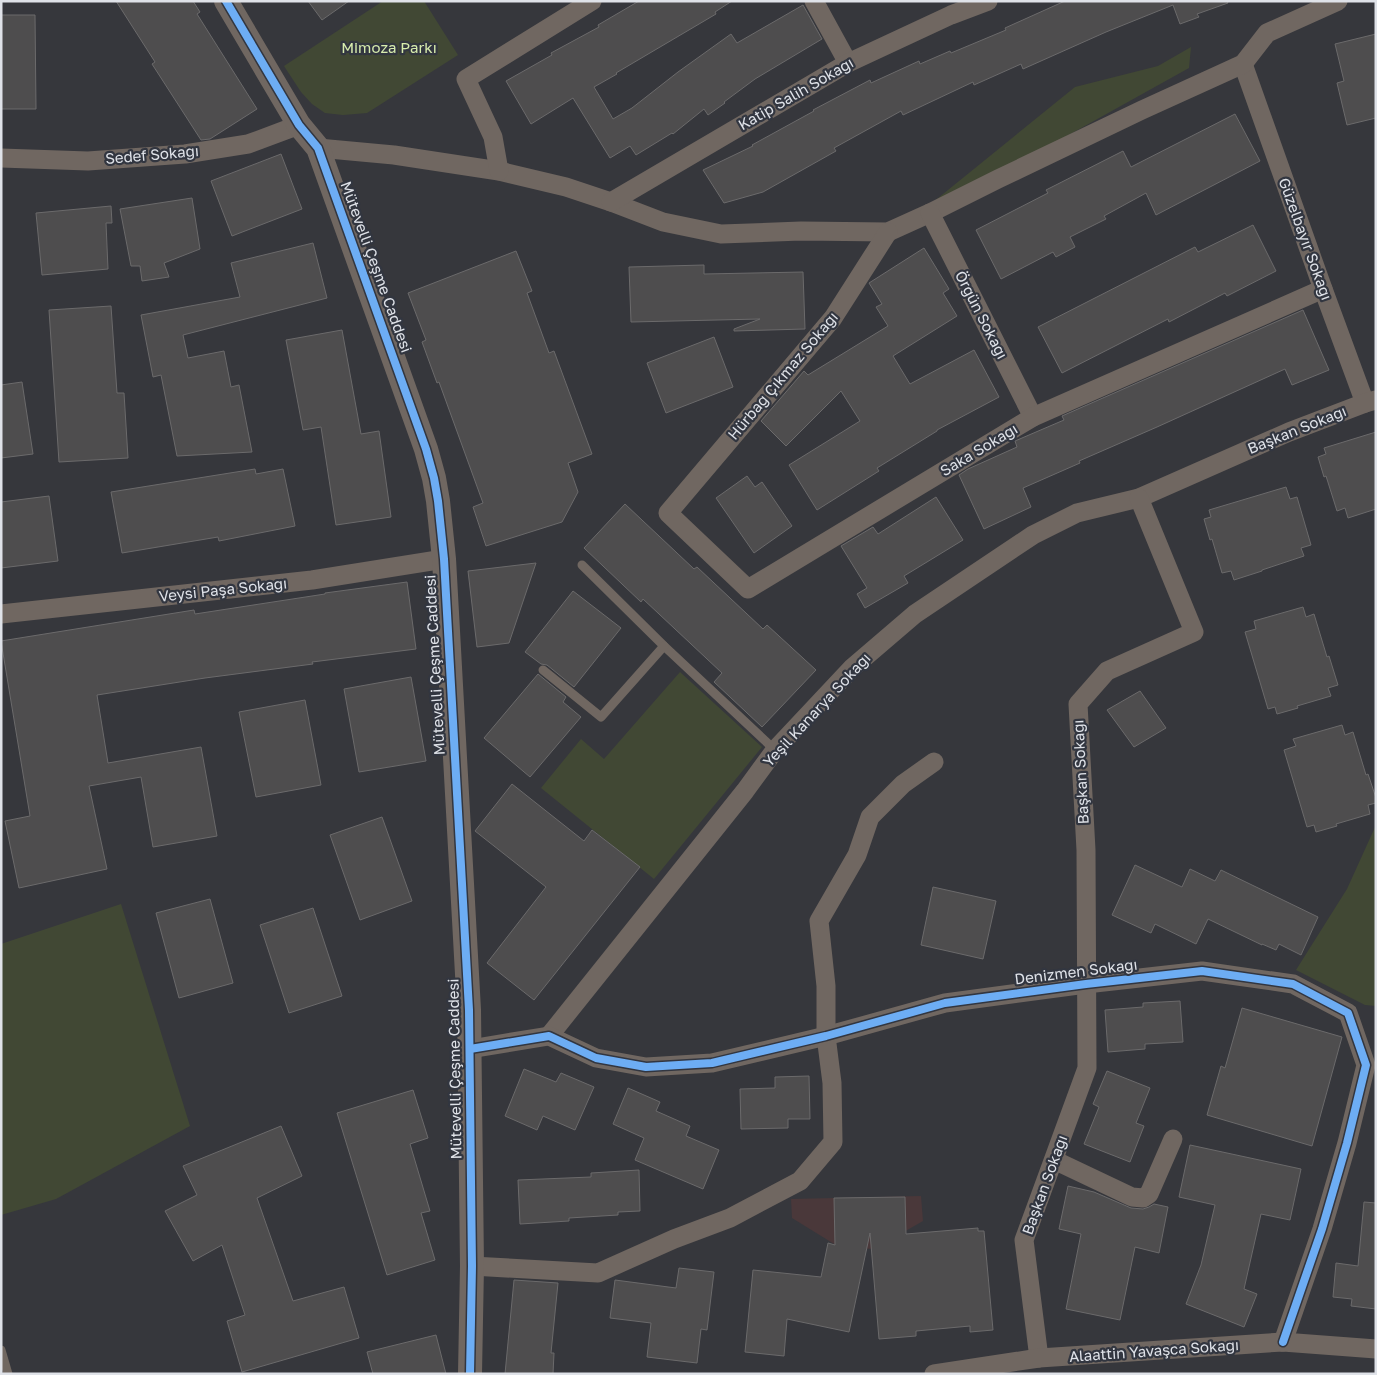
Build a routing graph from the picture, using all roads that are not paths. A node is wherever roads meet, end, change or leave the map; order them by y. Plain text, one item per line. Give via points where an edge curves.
1 (226, 1) edge
2 (592, 1) edge
3 (814, 1) edge
4 (988, 1) edge
5 (1338, 1) edge
6 (848, 63) junction
7 (1243, 64) junction
8 (299, 125) junction
9 (318, 148) junction
10 (1, 158) edge
11 (499, 171) junction
12 (611, 202) junction
13 (930, 213) junction
14 (888, 232) junction
15 (1322, 289) junction
16 (1372, 402) edge
17 (1033, 418) junction
18 (1139, 498) junction
19 (668, 513) joint
20 (444, 559) junction
21 (582, 565) dead end
22 (1, 614) edge
23 (664, 646) junction
24 (543, 670) dead end
25 (775, 750) junction
26 (934, 762) dead end
27 (1086, 984) junction
28 (549, 1036) junction
29 (826, 1036) junction
30 (470, 1049) junction
31 (1173, 1139) dead end
32 (1054, 1160) junction
33 (472, 1266) junction
34 (1283, 1342) junction
35 (1376, 1349) edge
36 (1, 1350) edge
37 (1040, 1358) junction
38 (8, 1374) edge
39 (470, 1374) edge
40 (934, 1374) edge

1 - 8 street, Mütevelli Çeşme Caddesi
2 - 11 street via 466,79 493,137
3 - 6 street
4 - 6 street, Katip Salih Sokağı
5 - 7 street via 1267,33
6 - 12 street, Katip Salih Sokağı
7 - 13 street
7 - 15 street, Güzelbayır Sokağı
8 - 9 street, Mütevelli Çeşme Caddesi
8 - 10 street, Sedef Sokağı via 248,144 184,154 88,161
9 - 11 street via 394,155
9 - 20 street, Mütevelli Çeşme Caddesi via 426,449 438,501
11 - 12 street
12 - 14 street via 663,222 721,234
13 - 14 street
13 - 17 street, Örgün Sokağı
14 - 19 street, Hürbağ Çıkmaz Sokağı via 833,318
15 - 16 street, Güzelbayır Sokağı
15 - 17 street, Saka Sokağı
16 - 18 street, Başkan Sokağı via 1289,432
17 - 19 street, Saka Sokağı via 748,589
18 - 25 street, Yeşil Kanarya Sokağı via 1077,514 1033,535 915,614 852,668
18 - 27 street, Başkan Sokağı via 1194,632 1108,671 1078,704 1086,850
20 - 22 street, Veysi Paşa Sokağı via 312,580
20 - 30 street, Mütevelli Çeşme Caddesi
21 - 23 lane
23 - 24 lane via 601,717
23 - 25 lane
25 - 28 street, Yeşil Kanarya Sokağı via 746,791
26 - 29 street via 902,784 870,817 857,855 819,920 826,986
27 - 29 street, Denizmen Sokağı via 945,1004
27 - 32 street, Başkan Sokağı via 1087,1068
27 - 34 street, Denizmen Sokağı via 1202,970 1293,984 1348,1014 1366,1065 1322,1229
28 - 29 street, Denizmen Sokağı via 596,1058 646,1067 712,1063
28 - 30 street
29 - 33 street via 832,1083 833,1142 800,1181 730,1218 598,1273
30 - 33 street, Mütevelli Çeşme Caddesi
31 - 32 street via 1149,1194 1143,1198 1132,1197
32 - 37 street, Başkan Sokağı via 1024,1240
33 - 39 street, Mütevelli Çeşme Caddesi
34 - 35 street, Alaattin Yavaşca Sokağı
34 - 37 street, Alaattin Yavaşca Sokağı
36 - 38 lane
37 - 40 street, Alaattin Yavaşca Sokağı

